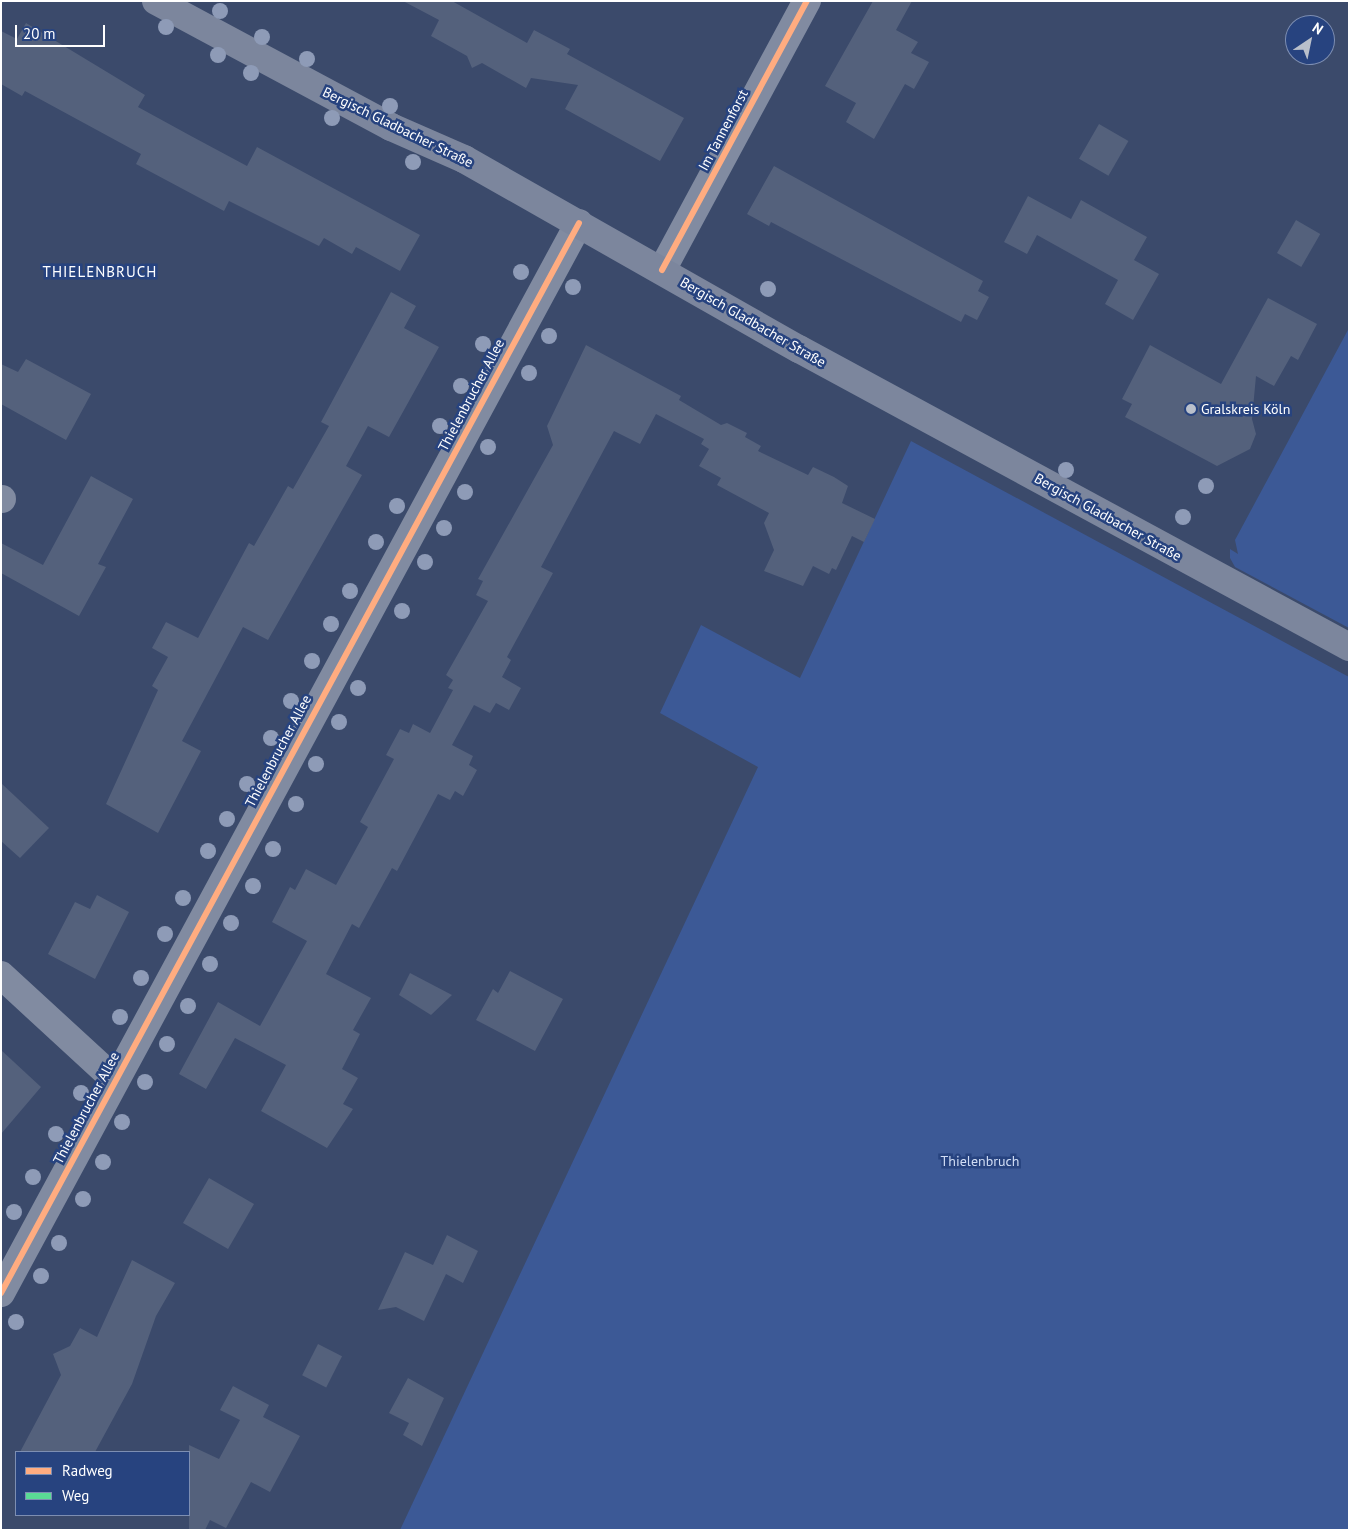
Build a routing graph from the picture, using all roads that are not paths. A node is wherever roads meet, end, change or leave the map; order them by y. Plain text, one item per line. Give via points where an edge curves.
1 (156, 1) edge
2 (806, 1) edge
3 (579, 223) junction
4 (662, 270) junction
5 (1349, 647) edge
6 (1, 975) edge
7 (115, 1080) junction
8 (1, 1293) edge

1 - 3 main road, Bergisch Gladbacher Straße via 391,127 464,158
2 - 4 street, Im Tannenforst
3 - 4 main road, Bergisch Gladbacher Straße
3 - 7 street, Thielenbrucher Allee
4 - 5 main road, Bergisch Gladbacher Straße via 799,349
6 - 7 street
7 - 8 street, Thielenbrucher Allee

